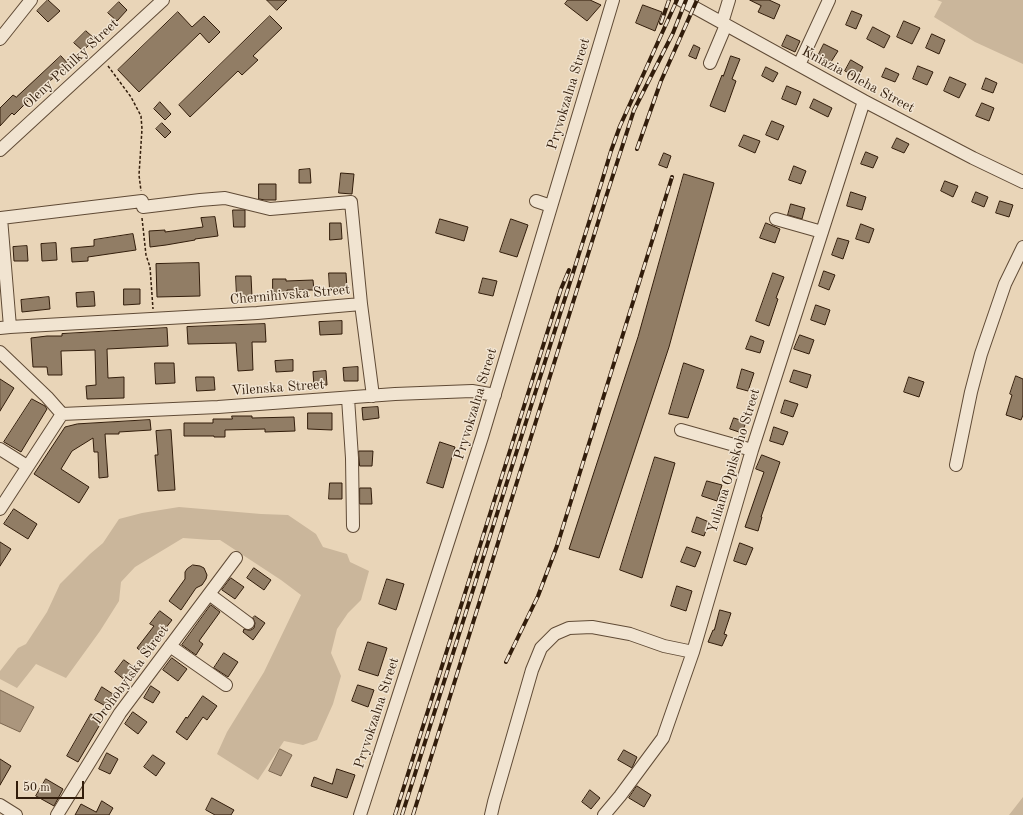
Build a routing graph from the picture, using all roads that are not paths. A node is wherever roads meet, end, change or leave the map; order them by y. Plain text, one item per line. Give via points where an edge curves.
1 (31, 0) edge
2 (163, 0) edge
3 (613, 0) edge
4 (681, 0) edge
5 (729, 0) edge
6 (829, 0) edge
7 (724, 24) junction
8 (0, 39) edge
9 (710, 63) dead end
10 (798, 66) junction
11 (864, 101) junction
12 (0, 150) edge
13 (1023, 182) edge
14 (536, 201) dead end
15 (551, 206) junction
16 (776, 219) dead end
17 (822, 232) junction
18 (1023, 247) edge
19 (361, 304) junction
20 (5, 328) edge
21 (0, 352) edge
22 (494, 395) junction
23 (373, 396) junction
24 (348, 398) junction
25 (62, 414) junction
26 (681, 430) dead end
27 (0, 449) edge
28 (752, 450) junction
29 (956, 465) dead end
30 (27, 466) junction
31 (0, 509) edge
32 (352, 526) dead end
33 (236, 558) dead end
34 (209, 594) junction
35 (248, 623) dead end
36 (170, 646) junction
37 (693, 652) junction
38 (226, 685) dead end
39 (0, 805) edge
40 (16, 815) edge
41 (57, 815) edge
42 (360, 815) edge
43 (492, 815) edge
44 (604, 815) edge

1 - 8 street
2 - 12 street, Oleny Pchilky Street
3 - 15 street, Pryvokzalna Street
4 - 7 street, Kniazia Oleha Street
5 - 7 street
6 - 10 street
7 - 9 street
7 - 10 street, Kniazia Oleha Street
10 - 11 street, Kniazia Oleha Street
11 - 13 street, Kniazia Oleha Street
11 - 17 street, Yuliana Opilskoho Street
14 - 15 street
15 - 22 street, Pryvokzalna Street
16 - 17 street
17 - 28 street, Yuliana Opilskoho Street
18 - 29 street via 1005,284 981,354
19 - 20 street, Chernihivska Street
19 - 20 street, Chernihivska Street via 351,202 270,209 225,198 1,218
19 - 23 street
21 - 25 street
22 - 23 street, Vilenska Street via 472,391
22 - 42 street, Pryvokzalna Street
23 - 24 street, Vilenska Street
24 - 25 street, Vilenska Street
24 - 32 street via 352,458
25 - 30 street
26 - 28 street
27 - 30 street
28 - 37 street, Yuliana Opilskoho Street
30 - 31 street
33 - 34 street, Drohobytska Street
34 - 35 street
34 - 36 street, Drohobytska Street
36 - 38 street
36 - 41 street, Drohobytska Street via 120,713
37 - 43 street via 664,646 630,634 592,627 569,628 555,634 541,648 532,670
37 - 44 street, Yuliana Opilskoho Street via 663,738
39 - 40 street

